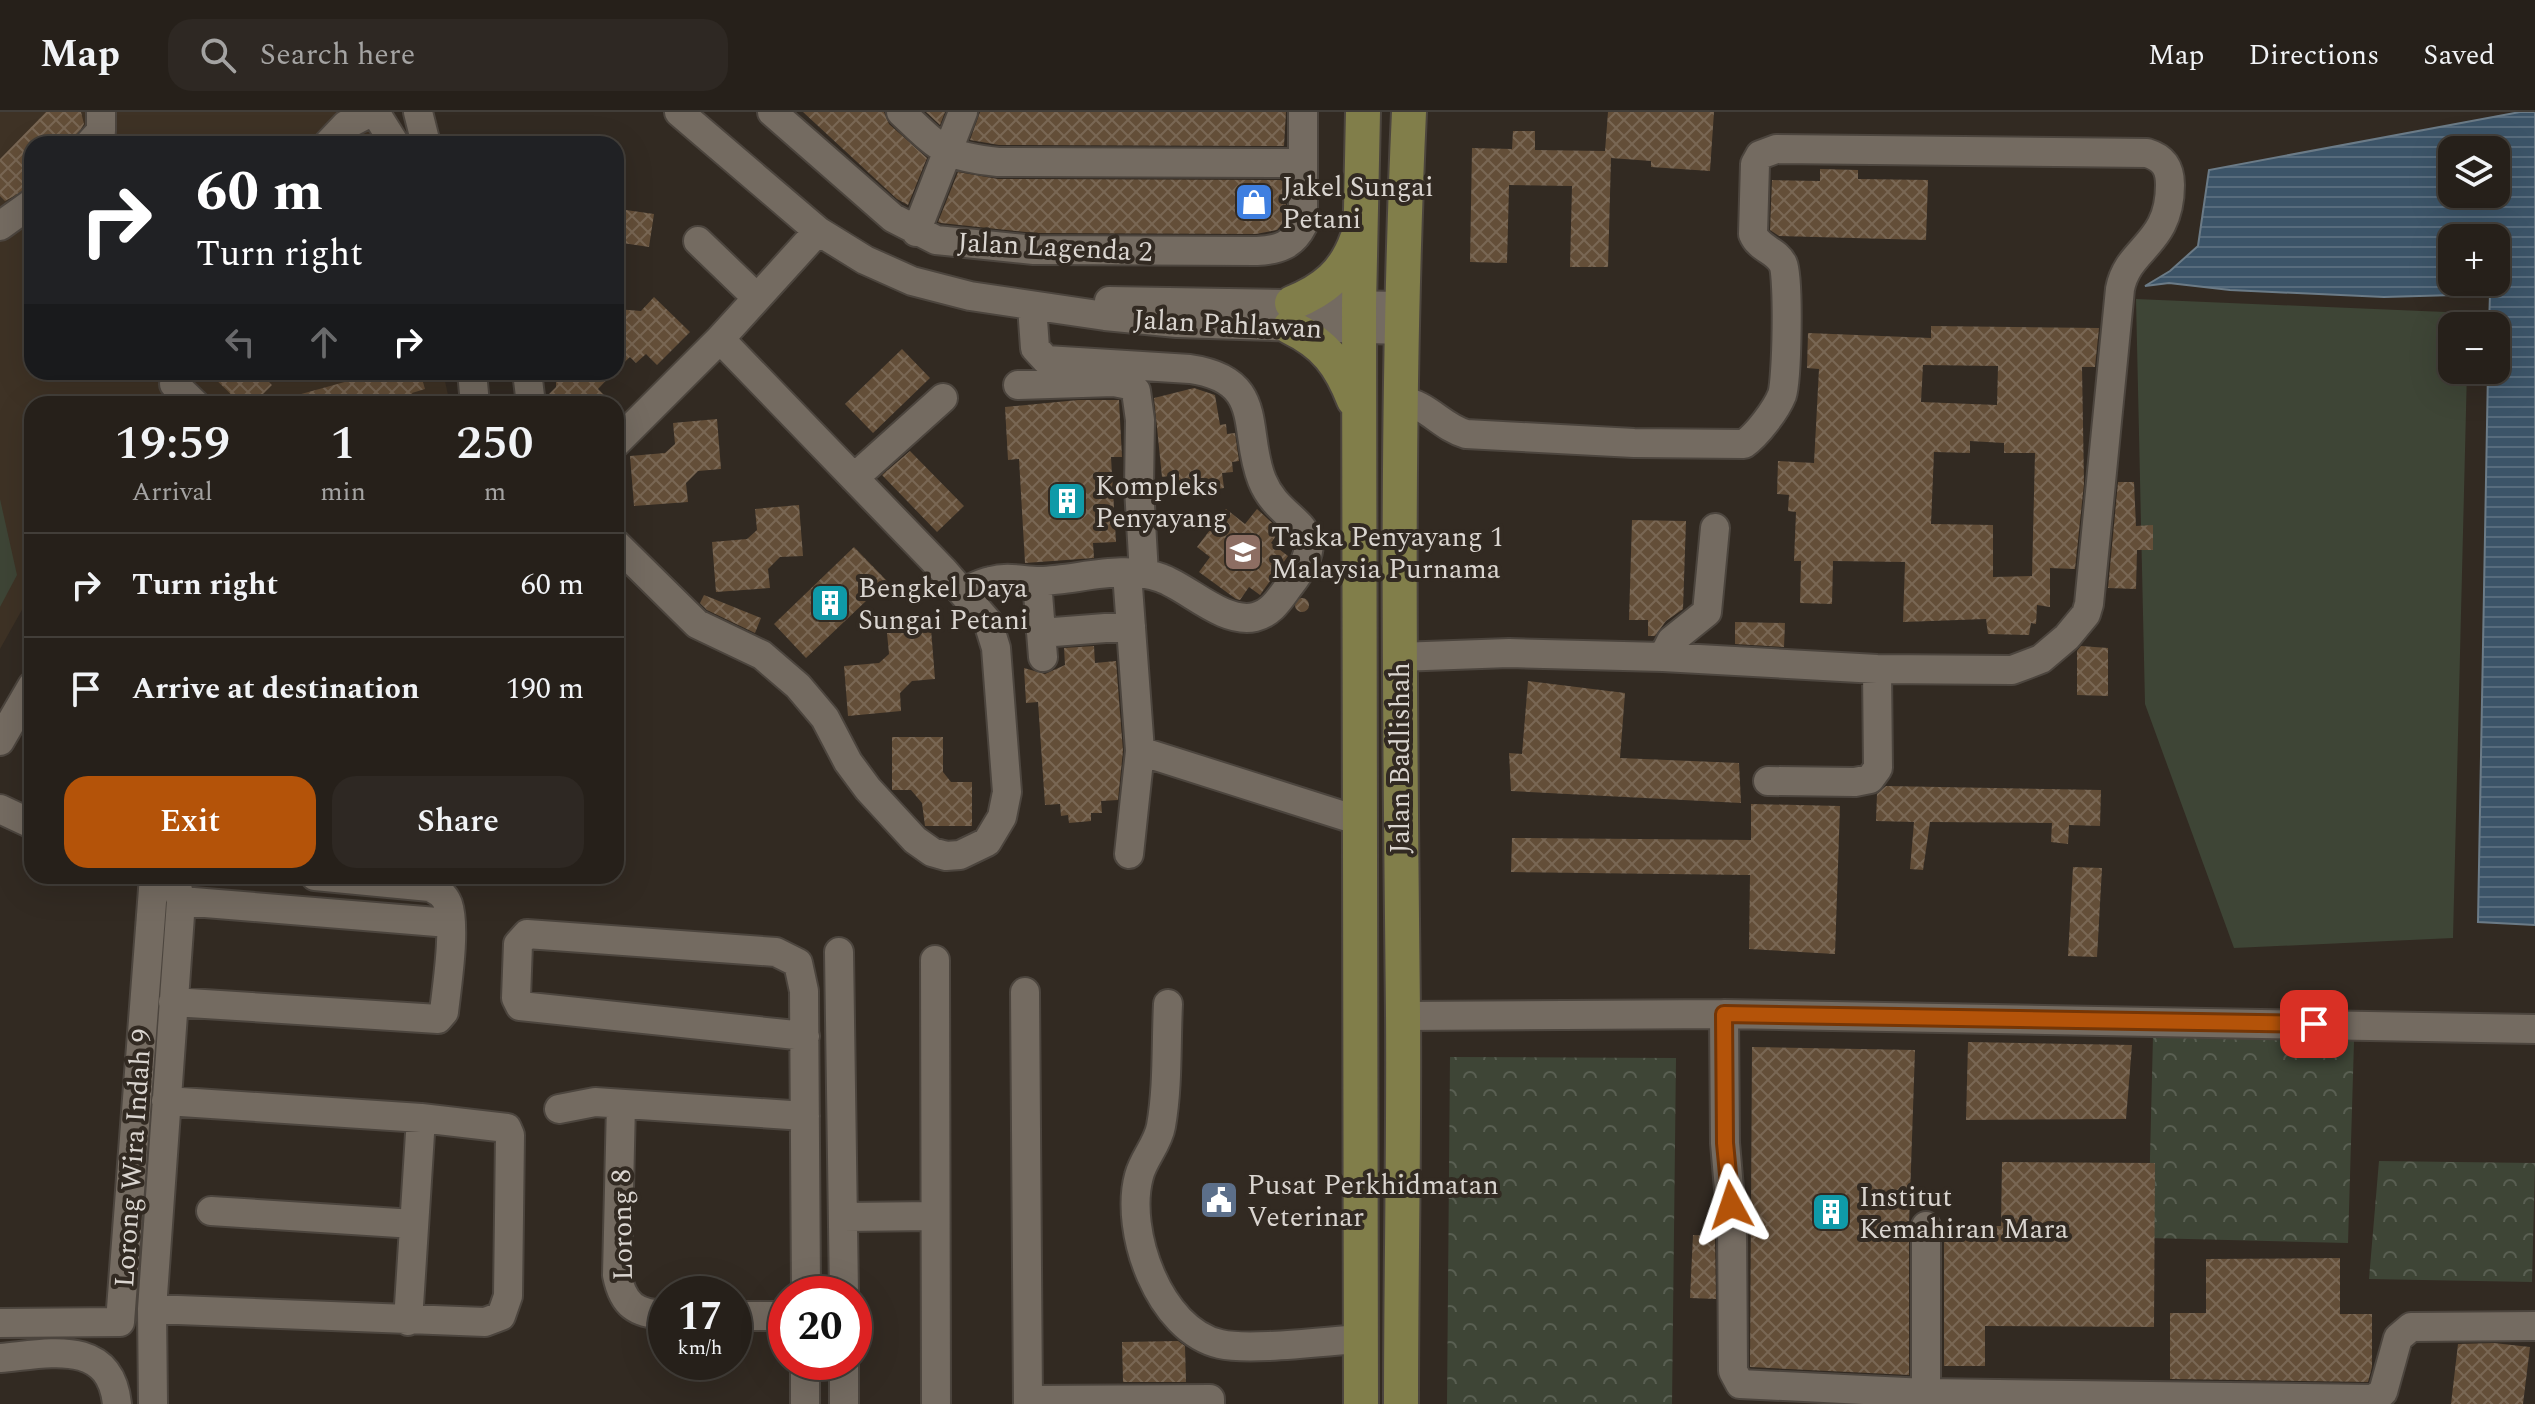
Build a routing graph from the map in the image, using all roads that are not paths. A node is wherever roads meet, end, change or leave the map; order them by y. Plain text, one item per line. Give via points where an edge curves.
1 (101, 112) edge
2 (373, 112) edge
3 (418, 112) edge
4 (679, 112) edge
5 (772, 112) edge
6 (901, 112) edge
7 (963, 112) edge
8 (1303, 112) edge
9 (1363, 112) edge
10 (1409, 112) edge
11 (96, 136) edge
12 (336, 136) edge
13 (390, 136) edge
14 (424, 136) edge
15 (947, 152) junction
16 (1303, 163) junction
17 (24, 209) edge
18 (0, 226) edge
19 (1360, 230) junction
20 (818, 231) junction
21 (916, 232) junction
22 (698, 241) dead end
23 (757, 298) junction
24 (1044, 307) junction
25 (1291, 315) junction
26 (1359, 317) junction
27 (1401, 318) junction
28 (720, 339) junction
29 (174, 384) dead end
30 (1018, 385) dead end
31 (187, 396) edge
32 (943, 398) dead end
33 (1400, 401) junction
34 (1359, 412) junction
35 (624, 435) edge
36 (854, 478) junction
37 (1715, 528) dead end
38 (624, 552) edge
39 (1136, 573) junction
40 (1037, 581) junction
41 (963, 592) junction
42 (1131, 626) junction
43 (1398, 657) junction
44 (1663, 657) junction
45 (1877, 669) junction
46 (24, 700) edge
47 (0, 741) edge
48 (1140, 751) junction
49 (1768, 781) dead end
50 (0, 809) edge
51 (24, 820) edge
52 (1360, 821) junction
53 (1129, 854) dead end
54 (175, 884) edge
55 (175, 884) edge
56 (188, 884) edge
57 (399, 884) edge
58 (449, 923) junction
59 (839, 952) dead end
60 (935, 960) dead end
61 (1025, 992) dead end
62 (173, 1002) junction
63 (1168, 1004) dead end
64 (1724, 1014) junction
65 (1403, 1016) junction
66 (2535, 1029) edge
67 (805, 1036) junction
68 (166, 1101) junction
69 (621, 1104) junction
70 (559, 1109) dead end
71 (805, 1116) junction
72 (421, 1118) junction
73 (211, 1211) dead end
74 (934, 1216) junction
75 (844, 1217) junction
76 (414, 1224) junction
77 (1926, 1226) dead end
78 (806, 1276) edge
79 (844, 1276) edge
80 (648, 1313) edge
81 (152, 1316) junction
82 (408, 1321) junction
83 (120, 1322) junction
84 (0, 1323) edge
85 (2535, 1326) edge
86 (1360, 1339) junction
87 (0, 1358) edge
88 (805, 1380) edge
89 (844, 1380) edge
90 (1926, 1393) junction
91 (1028, 1402) edge
92 (117, 1404) edge
93 (153, 1404) edge
94 (805, 1404) edge
95 (844, 1404) edge
96 (936, 1404) edge
97 (1210, 1404) edge
98 (1361, 1404) edge
99 (1401, 1404) edge

1 - 11 street
2 - 12 street
2 - 13 street
3 - 14 street
4 - 20 street, Jalan Pahlawan
5 - 21 street, Jalan Lagenda 2
6 - 15 street
7 - 15 street
8 - 16 street
9 - 19 main road, Jalan Badlishah
10 - 27 main road, Jalan Badlishah
15 - 16 street via 998,162
15 - 21 street
16 - 21 street, Jalan Lagenda 2 via 1303,225 1286,246 1257,251 1034,250 961,245
17 - 18 street
19 - 25 main road via 1341,271
19 - 26 main road, Jalan Badlishah
20 - 23 street
20 - 24 street, Jalan Pahlawan via 912,281
22 - 23 street
23 - 28 street
24 - 25 street, Jalan Pahlawan via 1175,299
24 - 39 street via 1035,348 1046,360 1190,369 1229,384 1252,419 1266,489 1310,541 1302,570 1272,608 1257,617 1230,614 1169,581
25 - 26 street, Jalan Pahlawan
25 - 34 main road via 1342,369
26 - 27 street, Jalan Pahlawan
26 - 34 main road, Jalan Badlishah
27 - 33 main road, Jalan Badlishah
28 - 35 street
28 - 36 street
29 - 31 street
30 - 39 street via 1114,382 1136,391
32 - 36 street
33 - 43 main road, Jalan Badlishah
33 - 45 street via 1416,402 1466,434 1744,444 1781,397 1786,375 1785,269 1753,234 1755,164 1760,155 1776,149 2153,155 2168,167 2169,209 2156,236 2122,277 2086,614 2041,659 2021,668
34 - 52 main road, Jalan Badlishah
36 - 41 street
37 - 44 street via 1707,612 1671,641
38 - 41 street via 697,624 740,642 777,666 825,718 848,762 897,822 932,852 946,856 987,842 1002,817 1007,792 996,648 988,622
39 - 40 street
39 - 42 street
40 - 41 street via 991,580
40 - 42 street via 1042,645
42 - 48 street
43 - 44 street
43 - 65 main road, Jalan Badlishah
44 - 45 street
45 - 49 street via 1878,768 1870,779
46 - 47 street
48 - 52 street
48 - 53 street
50 - 51 street
52 - 86 main road, Jalan Badlishah
54 - 62 street
55 - 83 street, Lorong Wira Indah 9
56 - 58 street
57 - 58 street via 442,893
58 - 62 street via 444,1012 438,1019
59 - 75 street
60 - 74 street
61 - 91 street
62 - 68 street
63 - 86 street via 1160,1131 1137,1189 1144,1259 1156,1288 1194,1330 1220,1344
64 - 65 street
64 - 66 street
64 - 90 street via 1736,1380 1746,1386
65 - 99 main road, Jalan Badlishah
67 - 67 street via 520,1006 518,944 527,934 789,955 803,974
67 - 71 street
68 - 72 street
68 - 81 street
69 - 70 street via 595,1102
69 - 71 street
69 - 80 street, Lorong 8 via 619,1287 636,1311
71 - 78 street
72 - 76 street
72 - 82 street via 507,1128 508,1296 496,1320
73 - 76 street
74 - 75 street
74 - 96 street
75 - 79 street
76 - 82 street
77 - 90 street
81 - 82 street
81 - 83 street
81 - 93 street
83 - 84 street, Lorong Wira Indah 9
85 - 90 street via 2411,1327 2398,1338 2383,1392 2373,1399
86 - 98 main road, Jalan Badlishah
87 - 92 street via 80,1354 104,1368
88 - 94 street
89 - 95 street
91 - 97 street via 1210,1399

